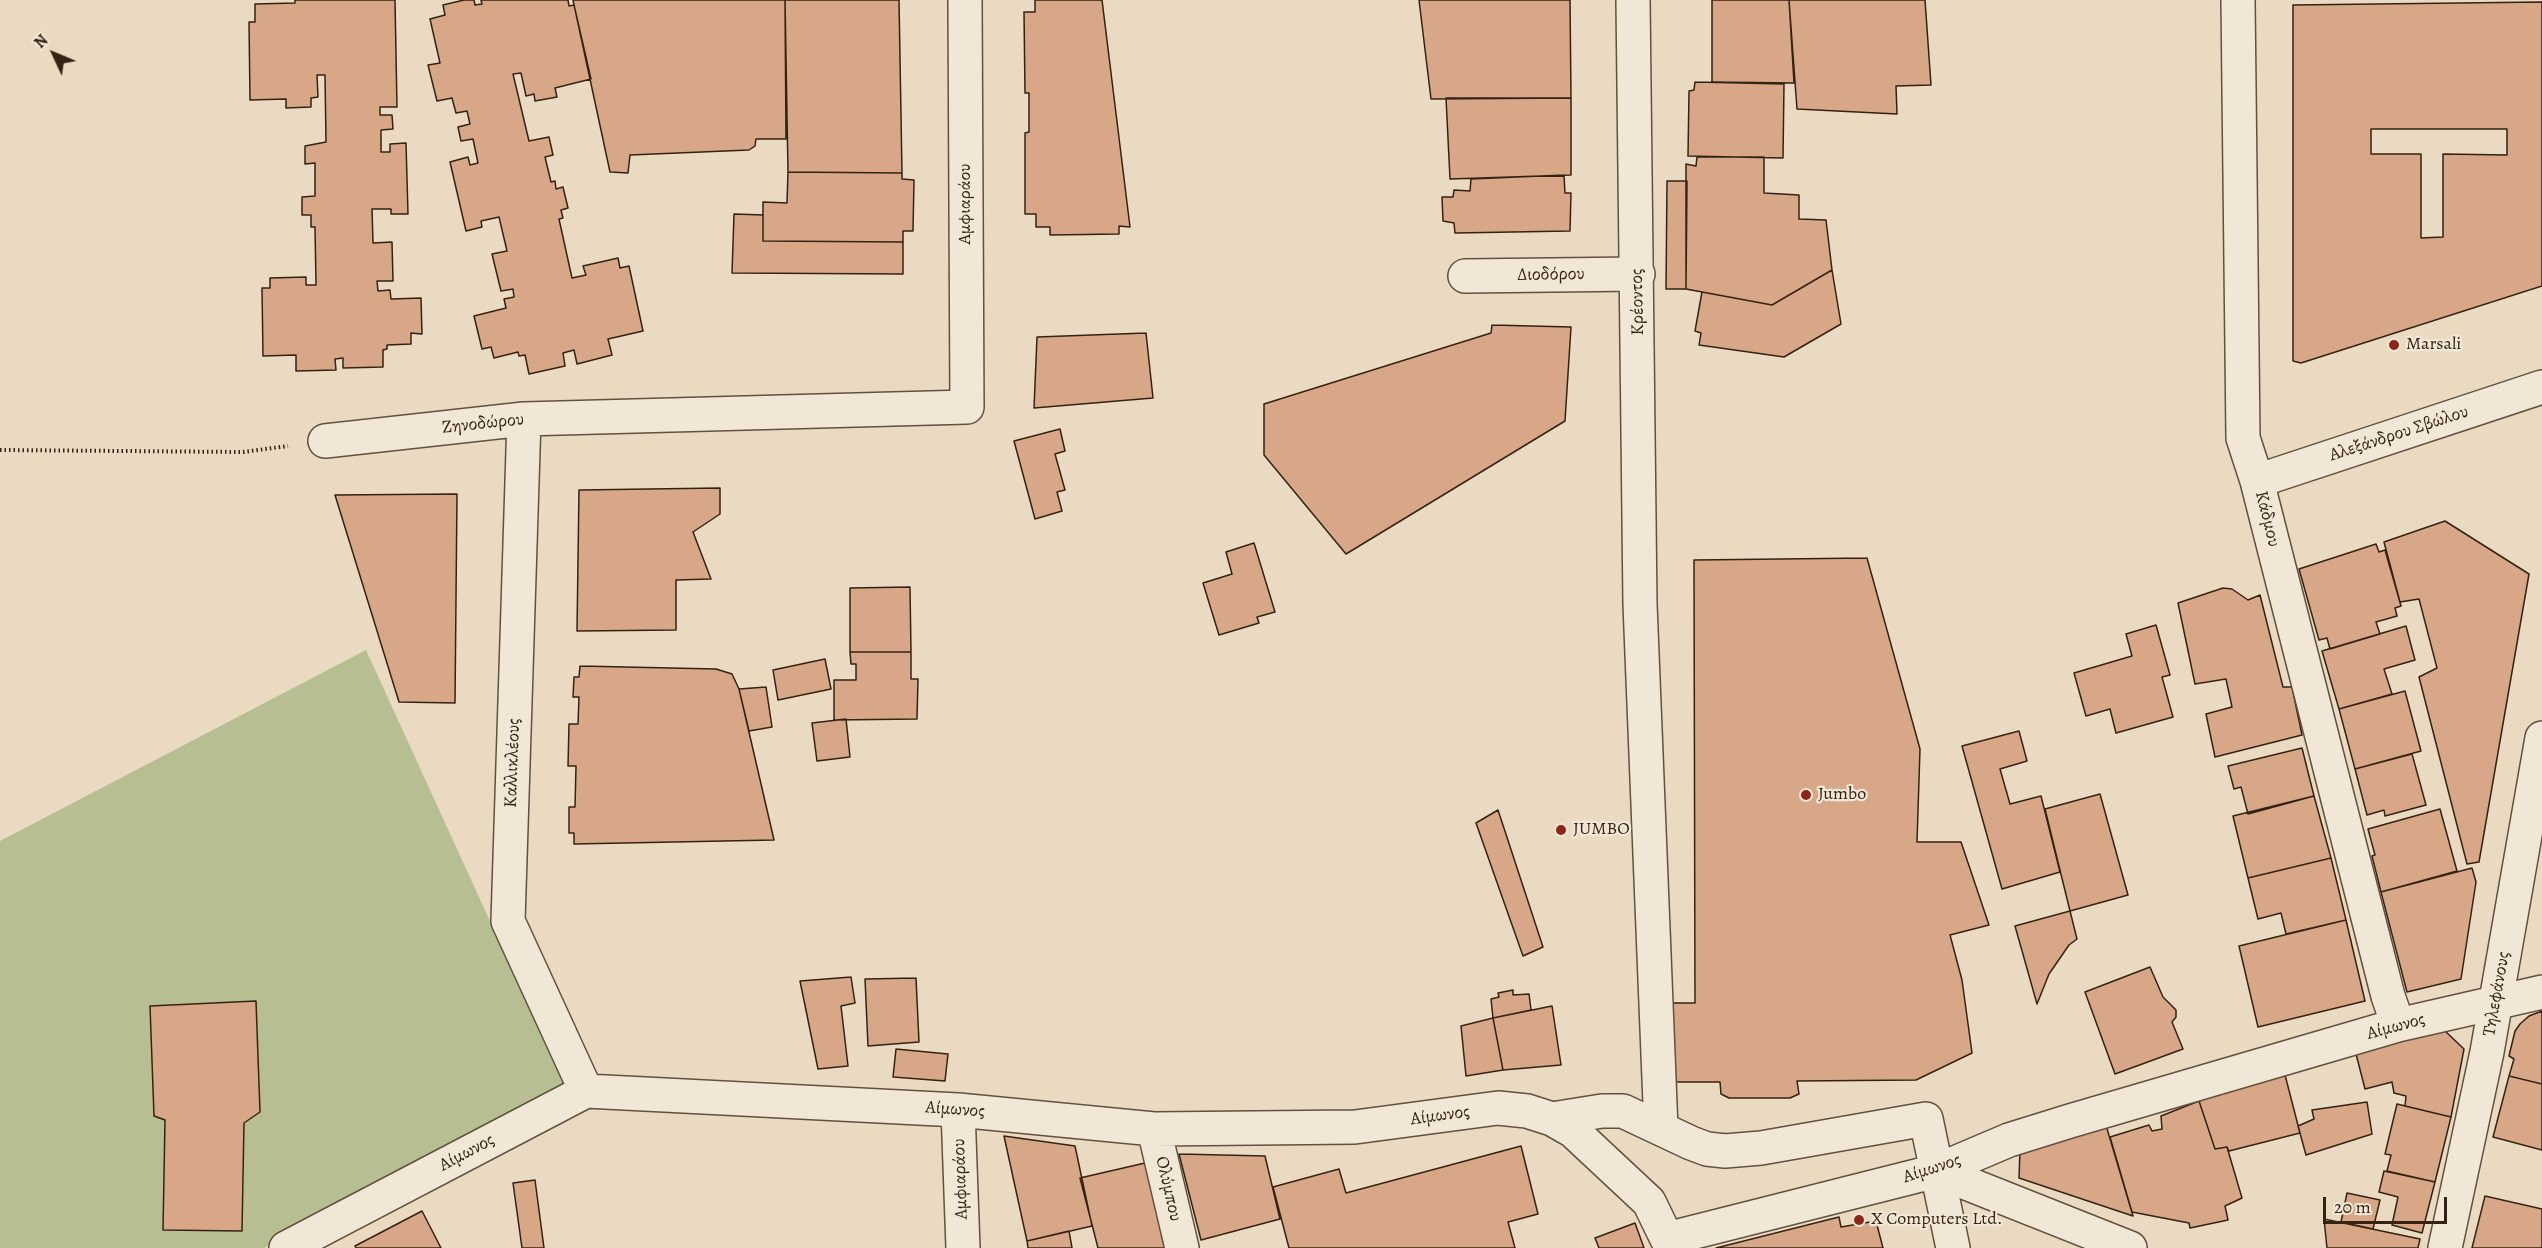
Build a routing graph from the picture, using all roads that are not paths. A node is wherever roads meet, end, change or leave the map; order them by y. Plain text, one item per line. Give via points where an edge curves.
1 (965, 0) edge
2 (1633, 0) edge
3 (2238, 0) edge
4 (1638, 274) junction
5 (1465, 276) dead end
6 (2542, 387) edge
7 (967, 408) joint
8 (524, 419) junction
9 (325, 441) road end
10 (2257, 481) junction
11 (2542, 738) edge
12 (2542, 992) edge
13 (2496, 1001) junction
14 (2398, 1025) junction
15 (586, 1091) junction
16 (958, 1110) junction
17 (1552, 1119) junction
18 (1661, 1129) junction
19 (1154, 1130) junction
20 (1936, 1171) junction
21 (1668, 1244) edge
22 (286, 1248) edge
23 (963, 1248) edge
24 (1182, 1248) edge
25 (1953, 1248) edge
26 (2130, 1248) edge
27 (2445, 1248) edge

1 - 7 street, Αμφιαράου
2 - 4 street, Κρέοντος
3 - 10 street, Κάδμου via 2243,438
4 - 5 street, Διοδόρου
4 - 18 street, Κρέοντος via 1640,604
6 - 10 street, Αλεξάνδρου Σβώλου
7 - 8 street, Ζηνοδώρου
8 - 9 street, Ζηνοδώρου
8 - 15 street, Καλλικλέους via 508,921
10 - 14 street, Κάδμου
11 - 13 street, Τηλεφάνους
12 - 13 street, Αίμωνος
13 - 14 street, Αίμωνος
13 - 27 street, Τηλεφάνους
14 - 20 street, Αίμωνος via 2009,1140
15 - 16 street, Αίμωνος
15 - 22 street, Αίμωνος
16 - 19 street, Αίμωνος
16 - 23 street, Αμφιαράου
17 - 18 street via 1602,1110 1623,1111
17 - 19 street, Αίμωνος via 1498,1108 1356,1127
17 - 21 street, Αίμωνος via 1573,1131 1649,1202
18 - 20 street via 1707,1149 1725,1151 1926,1119
19 - 24 street, Ολύμπου
20 - 21 street, Αίμωνος
20 - 25 street
20 - 26 street

